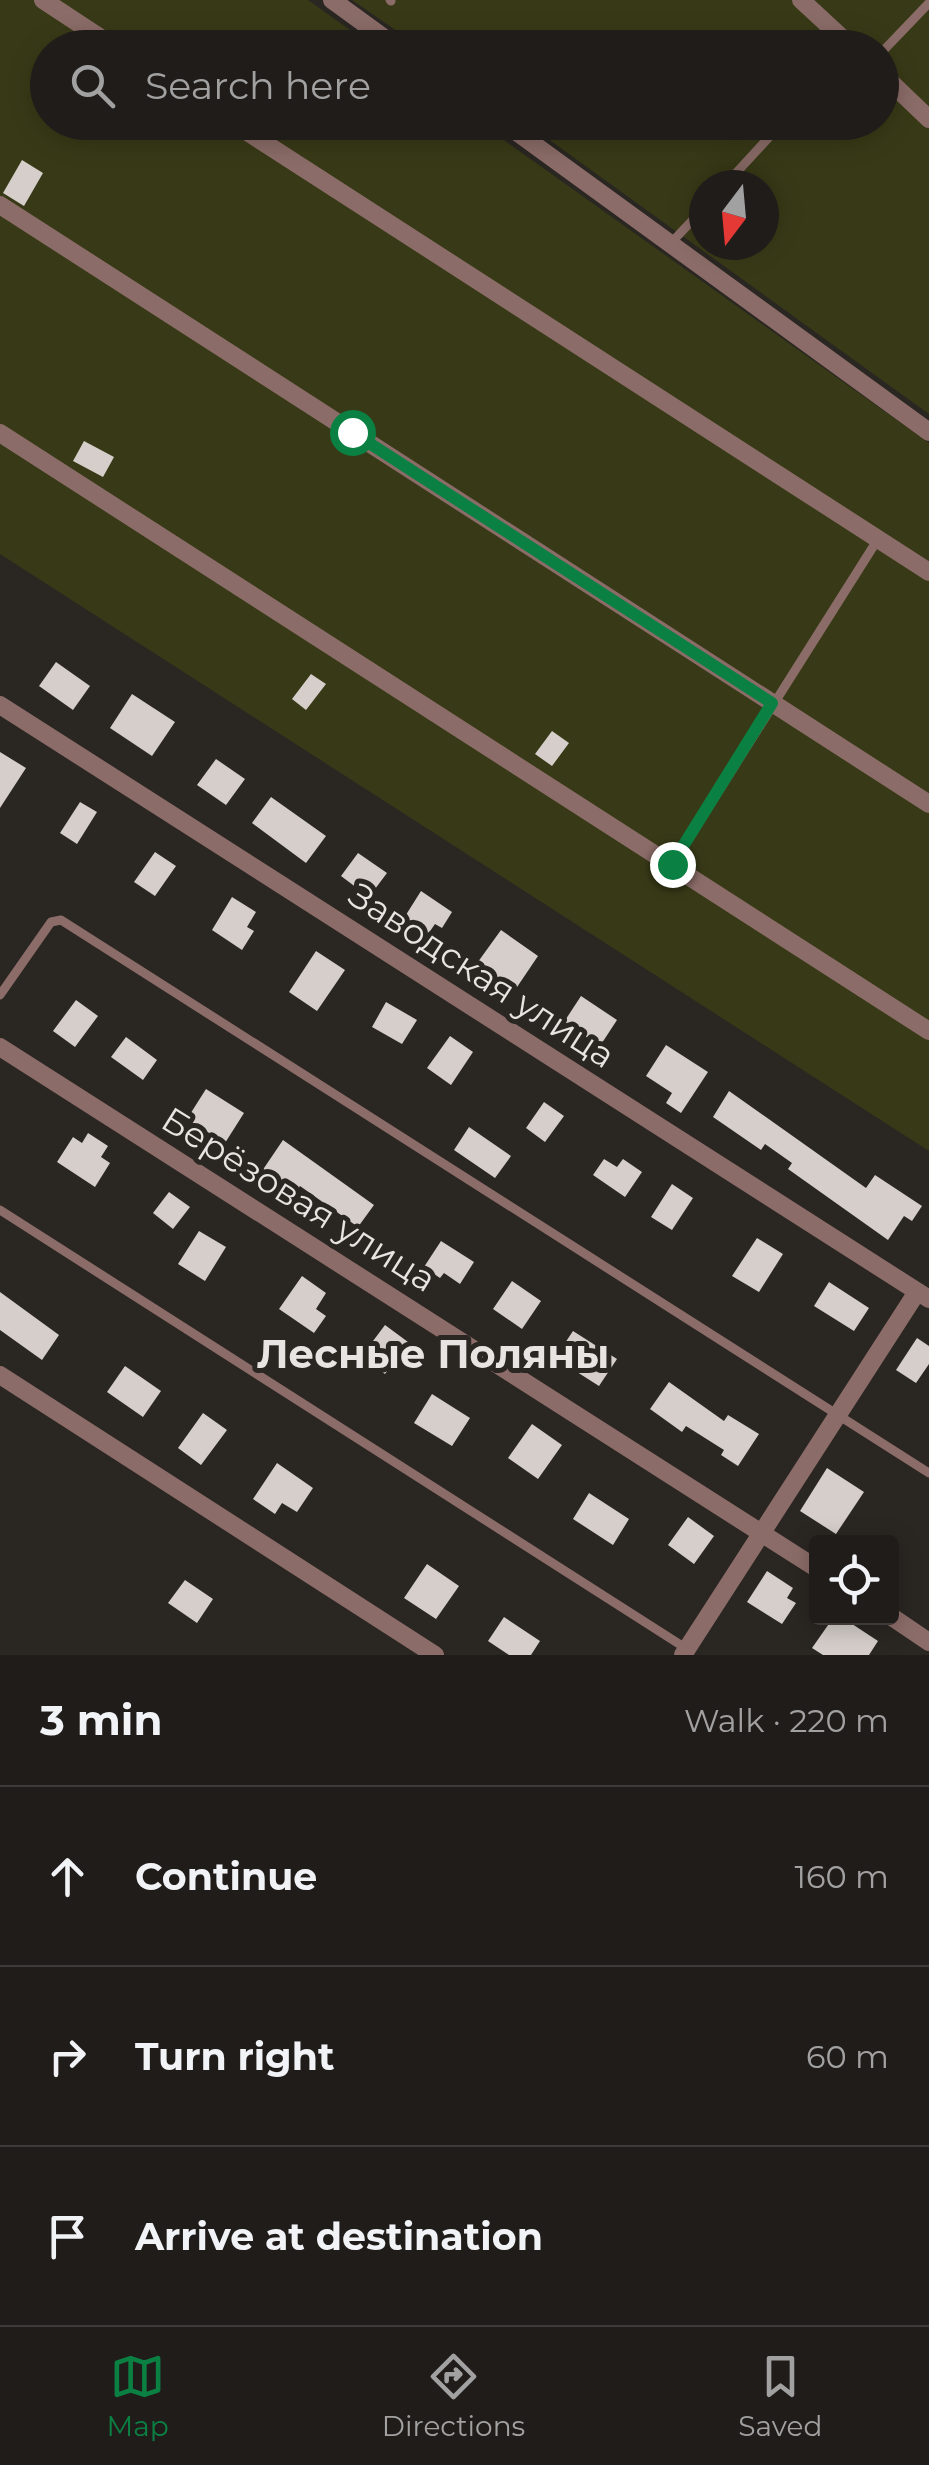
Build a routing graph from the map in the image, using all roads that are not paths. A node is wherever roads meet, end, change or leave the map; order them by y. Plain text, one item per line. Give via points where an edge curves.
1 (43, 0) edge
2 (332, 0) edge
3 (801, 0) edge
4 (929, 4) edge
5 (89, 30) edge
6 (373, 30) edge
7 (834, 30) edge
8 (899, 35) edge
9 (899, 90) edge
10 (929, 119) edge
11 (260, 140) edge
12 (528, 140) edge
13 (766, 140) edge
14 (739, 170) edge
15 (0, 205) edge
16 (689, 224) edge
17 (670, 244) junction
18 (929, 432) edge
19 (0, 433) edge
20 (878, 539) junction
21 (929, 572) edge
22 (772, 703) junction
23 (0, 705) edge
24 (929, 804) edge
25 (672, 864) junction
26 (0, 995) edge
27 (929, 1032) edge
28 (0, 1047) edge
29 (0, 1210) edge
30 (923, 1296) edge
31 (0, 1375) edge
32 (838, 1414) junction
33 (929, 1472) edge
34 (762, 1532) junction
35 (809, 1563) edge
36 (899, 1622) edge
37 (929, 1642) edge
38 (685, 1652) edge
39 (436, 1655) edge

1 - 5 street
2 - 6 street
3 - 7 street
4 - 8 lane
9 - 10 street
11 - 20 street
12 - 17 street
13 - 14 lane
15 - 22 street
16 - 17 lane
17 - 18 street
19 - 25 street
20 - 21 street
20 - 22 lane
22 - 24 street
22 - 25 lane
23 - 30 street, Заводская улица
25 - 27 street
26 - 32 lane via 51,922 61,920
28 - 34 street, Берёзовая улица
29 - 38 lane
30 - 32 street
31 - 39 street
32 - 33 lane
32 - 34 street
34 - 35 street, Берёзовая улица
34 - 38 street
36 - 37 street

